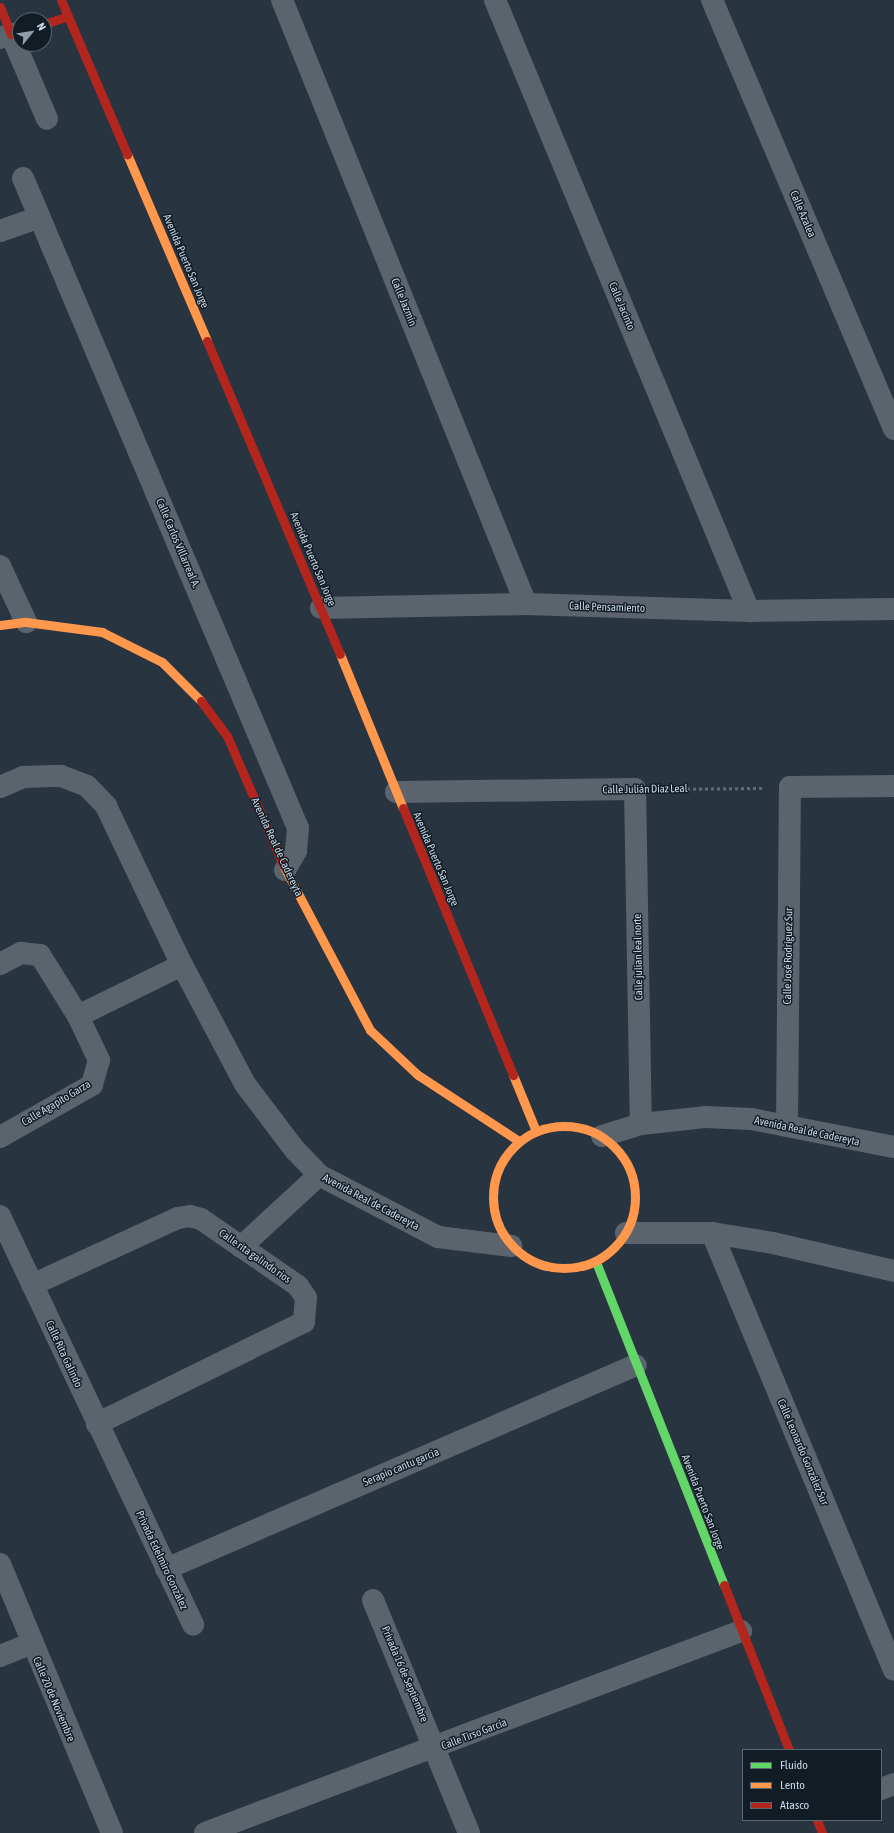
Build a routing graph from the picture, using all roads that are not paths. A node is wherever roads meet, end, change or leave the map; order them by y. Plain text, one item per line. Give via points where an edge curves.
1 (61, 0) edge
2 (282, 0) edge
3 (495, 0) edge
4 (712, 0) edge
5 (0, 7) edge
6 (68, 16) junction
7 (52, 21) edge
8 (10, 35) edge
9 (47, 119) dead end
10 (23, 178) dead end
11 (40, 217) junction
12 (0, 231) edge
13 (894, 429) edge
14 (0, 566) edge
15 (526, 604) junction
16 (321, 608) junction
17 (894, 609) edge
18 (749, 611) junction
19 (26, 622) junction
20 (0, 625) edge
21 (894, 786) edge
22 (0, 787) edge
23 (635, 789) joint
24 (396, 792) junction
25 (285, 870) junction
26 (0, 964) edge
27 (182, 965) junction
28 (78, 1016) junction
29 (641, 1124) junction
30 (787, 1125) junction
31 (536, 1131) junction
32 (602, 1136) junction
33 (0, 1137) edge
34 (519, 1141) junction
35 (894, 1148) edge
36 (319, 1175) junction
37 (0, 1216) edge
38 (626, 1232) junction
39 (712, 1233) junction
40 (511, 1246) junction
41 (241, 1247) junction
42 (596, 1262) junction
43 (894, 1271) edge
44 (32, 1285) junction
45 (636, 1365) junction
46 (97, 1424) junction
47 (131, 1494) joint
48 (0, 1564) edge
49 (166, 1569) junction
50 (373, 1600) dead end
51 (192, 1625) dead end
52 (741, 1631) junction
53 (30, 1644) junction
54 (0, 1656) edge
55 (894, 1670) edge
56 (436, 1749) junction
57 (789, 1749) edge
58 (894, 1784) edge
59 (882, 1789) edge
60 (817, 1821) edge
61 (112, 1833) edge
62 (205, 1833) edge
63 (469, 1833) edge
64 (822, 1833) edge

1 - 6 street, Avenida Puerto San Jorge
2 - 15 street, Calle Jazmín
3 - 18 street, Calle Jacinto
4 - 13 street, Calle Azalea
5 - 8 street
6 - 7 street
6 - 16 street, Avenida Puerto San Jorge
8 - 9 street
10 - 11 street, Calle Carlos Villarreal A.
11 - 12 street
11 - 25 street, Calle Carlos Villarreal A. via 298,828 296,851
14 - 19 street
15 - 16 street, Calle Pensamiento
15 - 18 street, Calle Pensamiento
16 - 24 street, Avenida Puerto San Jorge
17 - 18 street, Calle Pensamiento
19 - 20 street, Avenida Real de Cadereyta
19 - 25 street, Avenida Real de Cadereyta via 102,632 162,662 208,708 227,736
21 - 30 street, Calle José Rodríguez Sur via 790,787
22 - 27 street, Avenida Real de Cadereyta via 23,777 45,774 87,786 106,806
23 - 24 street, Calle Julián Díaz Leal
23 - 29 street, Calle julian leal norte
24 - 31 street, Avenida Puerto San Jorge
25 - 34 street, Avenida Real de Cadereyta via 370,1030 418,1075
26 - 28 street, Calle Agapito Garza via 21,953 40,955
27 - 28 street
27 - 36 street, Avenida Real de Cadereyta via 245,1084 295,1150
28 - 33 street, Calle Agapito Garza via 99,1060 92,1084
29 - 30 street, Avenida Real de Cadereyta via 705,1116
29 - 32 street, Avenida Real de Cadereyta
30 - 35 street, Avenida Real de Cadereyta
31 - 32 street via 558,1126 581,1127
31 - 34 street
32 - 38 street via 621,1155 633,1179 634,1207
34 - 40 street via 500,1163 492,1192 496,1221
36 - 40 street, Avenida Real de Cadereyta via 438,1237
36 - 41 street
37 - 44 street, Calle Rita Galindo
38 - 39 street
38 - 42 street via 613,1250
39 - 43 street via 773,1243
39 - 55 street, Calle Leonardo González Sur
40 - 42 street via 529,1261 551,1268 574,1269
41 - 44 street, Calle rita galindo rios via 201,1219 178,1218
41 - 46 street, Calle rita galindo rios via 298,1286 306,1298 304,1322
42 - 45 street, Avenida Puerto San Jorge
44 - 46 street, Calle Rita Galindo
45 - 49 street, Serapio cantu garcia
45 - 52 street, Avenida Puerto San Jorge
46 - 47 street, Calle Rita Galindo
47 - 49 street, Privada Edelmiro González
48 - 53 street, Calle 20 de Noviembre
49 - 51 street, Privada Edelmiro González
50 - 56 street, Privada 16 de Septiembre
52 - 56 street, Calle Tirso García
52 - 57 street, Avenida Puerto San Jorge
53 - 54 street
53 - 61 street, Calle 20 de Noviembre
56 - 62 street, Calle Tirso García
56 - 63 street, Privada 16 de Septiembre
58 - 59 street
60 - 64 street

